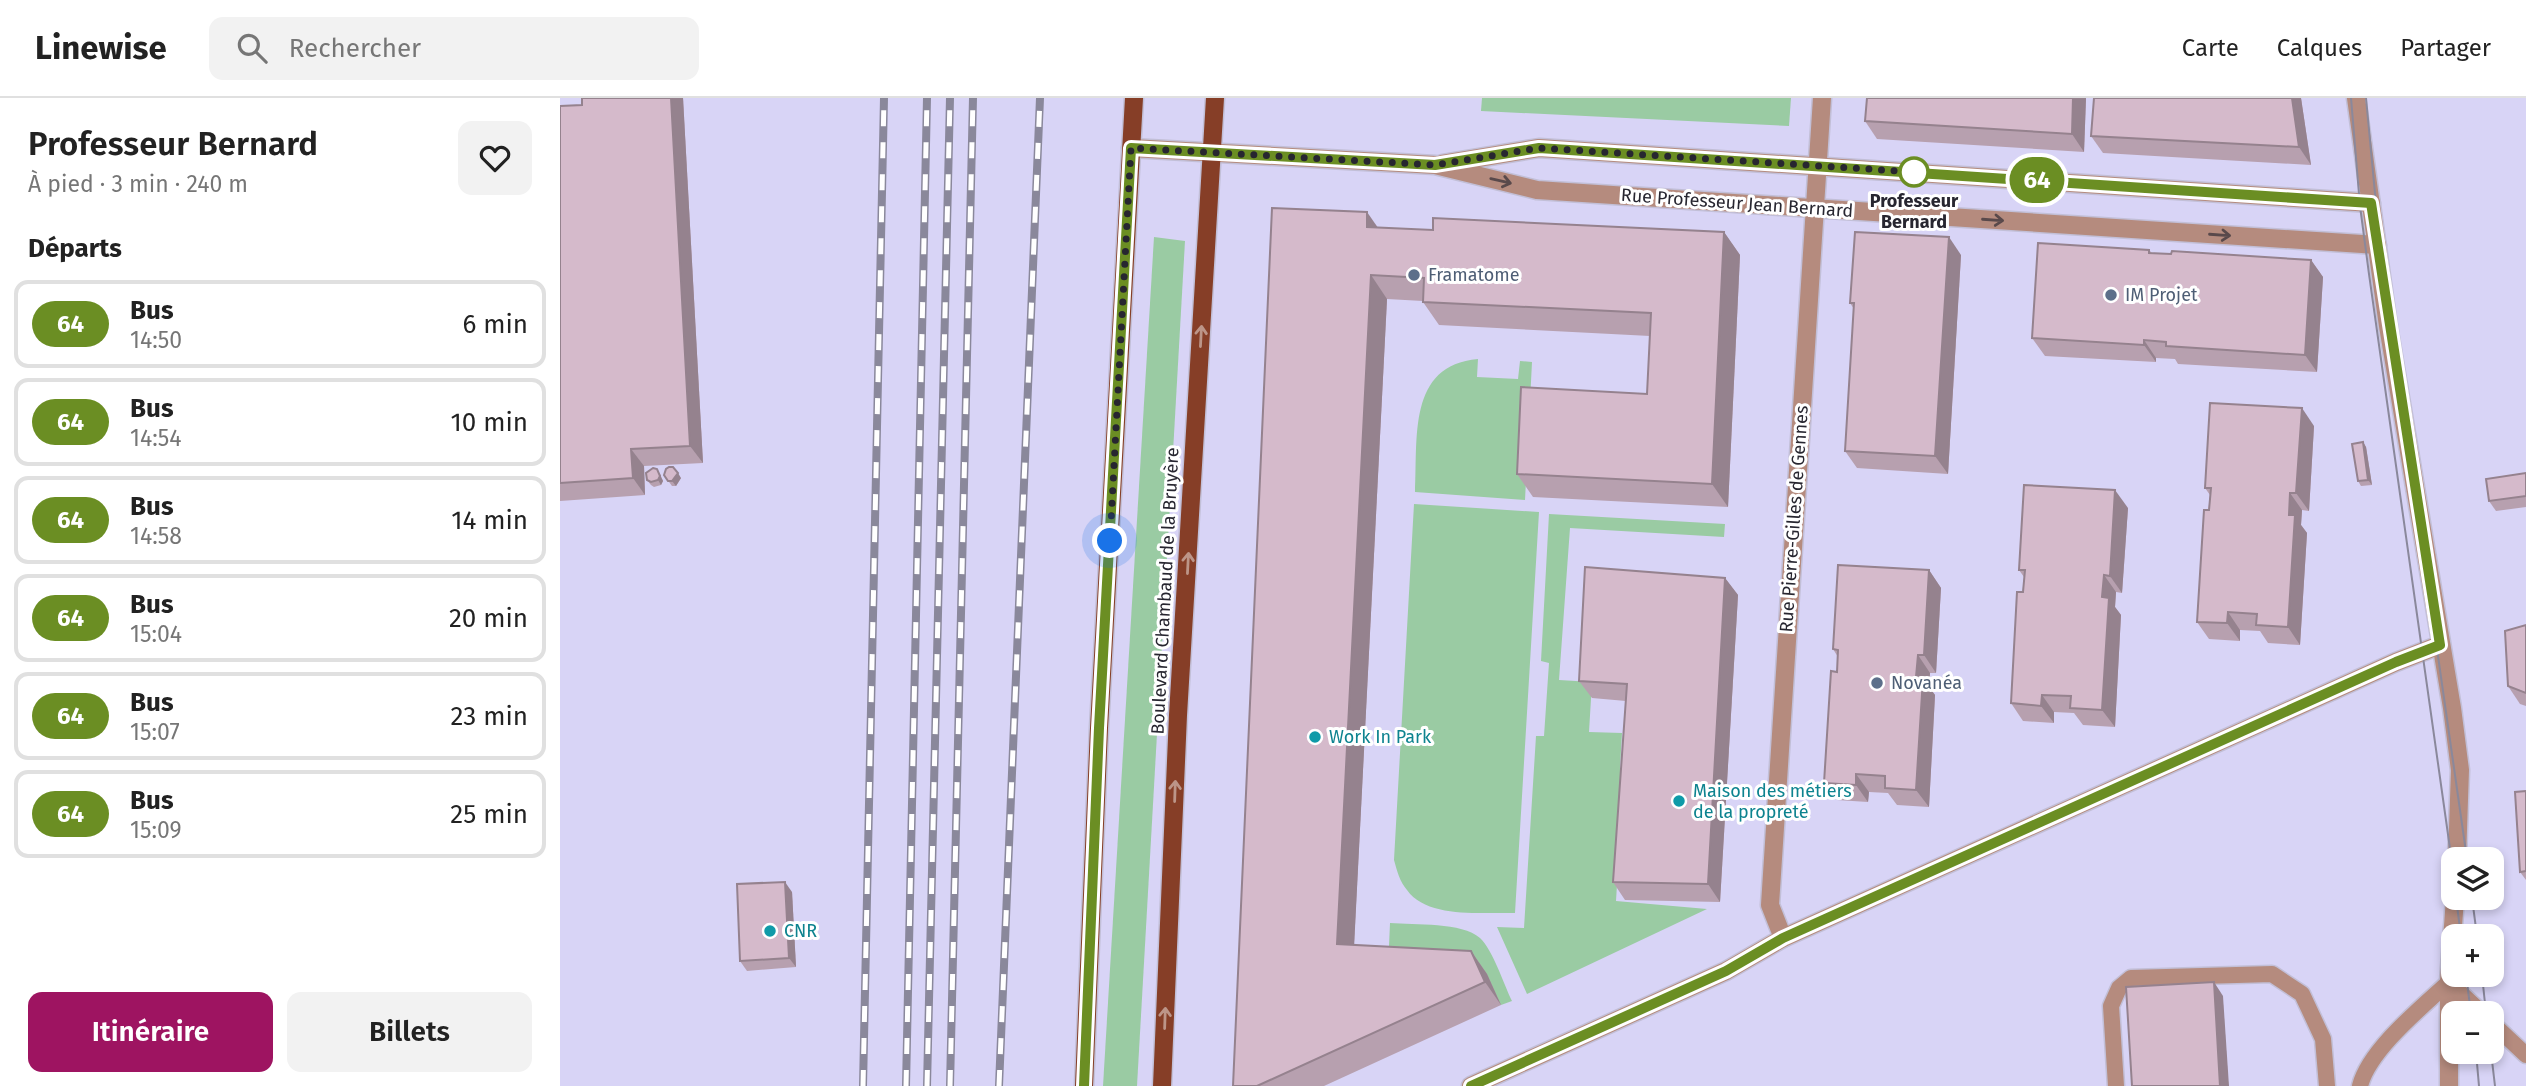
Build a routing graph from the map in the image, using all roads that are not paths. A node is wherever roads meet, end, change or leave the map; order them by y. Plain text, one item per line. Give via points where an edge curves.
1 (1134, 98) edge
2 (1215, 98) edge
3 (1822, 98) edge
4 (2356, 98) edge
5 (1131, 148) junction
6 (1212, 152) junction
7 (1435, 165) junction
8 (1817, 166) junction
9 (2371, 203) junction
10 (1815, 208) junction
11 (2377, 245) junction
12 (2440, 645) junction
13 (2457, 847) edge
14 (1783, 938) junction
15 (2443, 987) edge
16 (2449, 987) edge
17 (2454, 987) edge
18 (2469, 1001) edge
19 (2504, 1034) edge
20 (2526, 1055) edge
21 (1084, 1086) edge
22 (1162, 1086) edge
23 (1471, 1086) edge
24 (2116, 1086) edge
25 (2327, 1086) edge
26 (2360, 1086) edge
27 (2449, 1086) edge

1 - 5 main road
2 - 6 main road, Boulevard Chambaud de la Bruyère
3 - 8 street, Rue Pierre-Gilles de Gennes
4 - 9 street
5 - 6 street, Rue Professeur Jean Bernard
5 - 21 main road
6 - 7 street, Rue Professeur Jean Bernard
22 -> 6 main road, Boulevard Chambaud de la Bruyère via 1178,715
7 - 8 street, Rue Professeur Jean Bernard via 1539,148
7 -> 10 street, Rue Professeur Jean Bernard via 1537,190
8 - 9 street, Rue Professeur Jean Bernard
8 - 10 street, Rue Pierre-Gilles de Gennes
9 - 11 street
10 -> 11 street, Rue Professeur Jean Bernard
10 - 14 street, Rue Pierre-Gilles de Gennes via 1770,905
11 - 12 street
12 - 13 street via 2460,770
12 - 14 street
14 - 23 street via 1726,971
15 - 26 lane via 2399,1027 2362,1076
16 - 27 street
17 - 18 lane
19 - 20 lane
24 - 25 lane via 2111,1006 2119,988 2131,978 2272,974 2302,994 2323,1039

